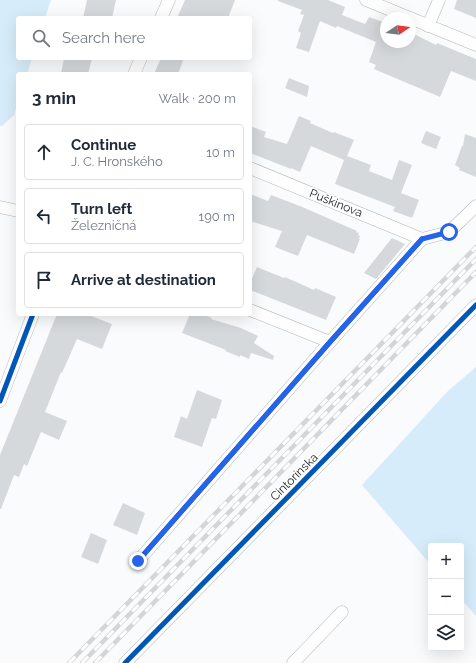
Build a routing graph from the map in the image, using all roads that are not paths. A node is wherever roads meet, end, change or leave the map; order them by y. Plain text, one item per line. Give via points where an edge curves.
1 (169, 0) edge
2 (366, 0) edge
3 (439, 0) edge
4 (395, 12) edge
5 (161, 16) edge
6 (416, 21) edge
7 (428, 26) junction
8 (476, 45) edge
9 (140, 60) edge
10 (135, 72) edge
11 (252, 169) edge
12 (476, 206) edge
13 (0, 208) edge
14 (16, 211) edge
15 (422, 239) junction
16 (476, 305) edge
17 (252, 311) edge
18 (32, 316) edge
19 (330, 342) junction
20 (0, 402) edge
21 (138, 561) dead end
22 (342, 612) dead end
23 (126, 663) edge
24 (293, 663) edge

1 - 5 street
2 - 4 street
3 - 7 street
6 - 7 street
7 - 8 street
9 - 10 street
11 - 15 street, Puškinova
12 - 15 street via 449,232
13 - 14 street
15 - 19 street
16 - 23 street, Cintorínska
17 - 19 street
18 - 20 street
19 - 21 street
22 - 24 street

